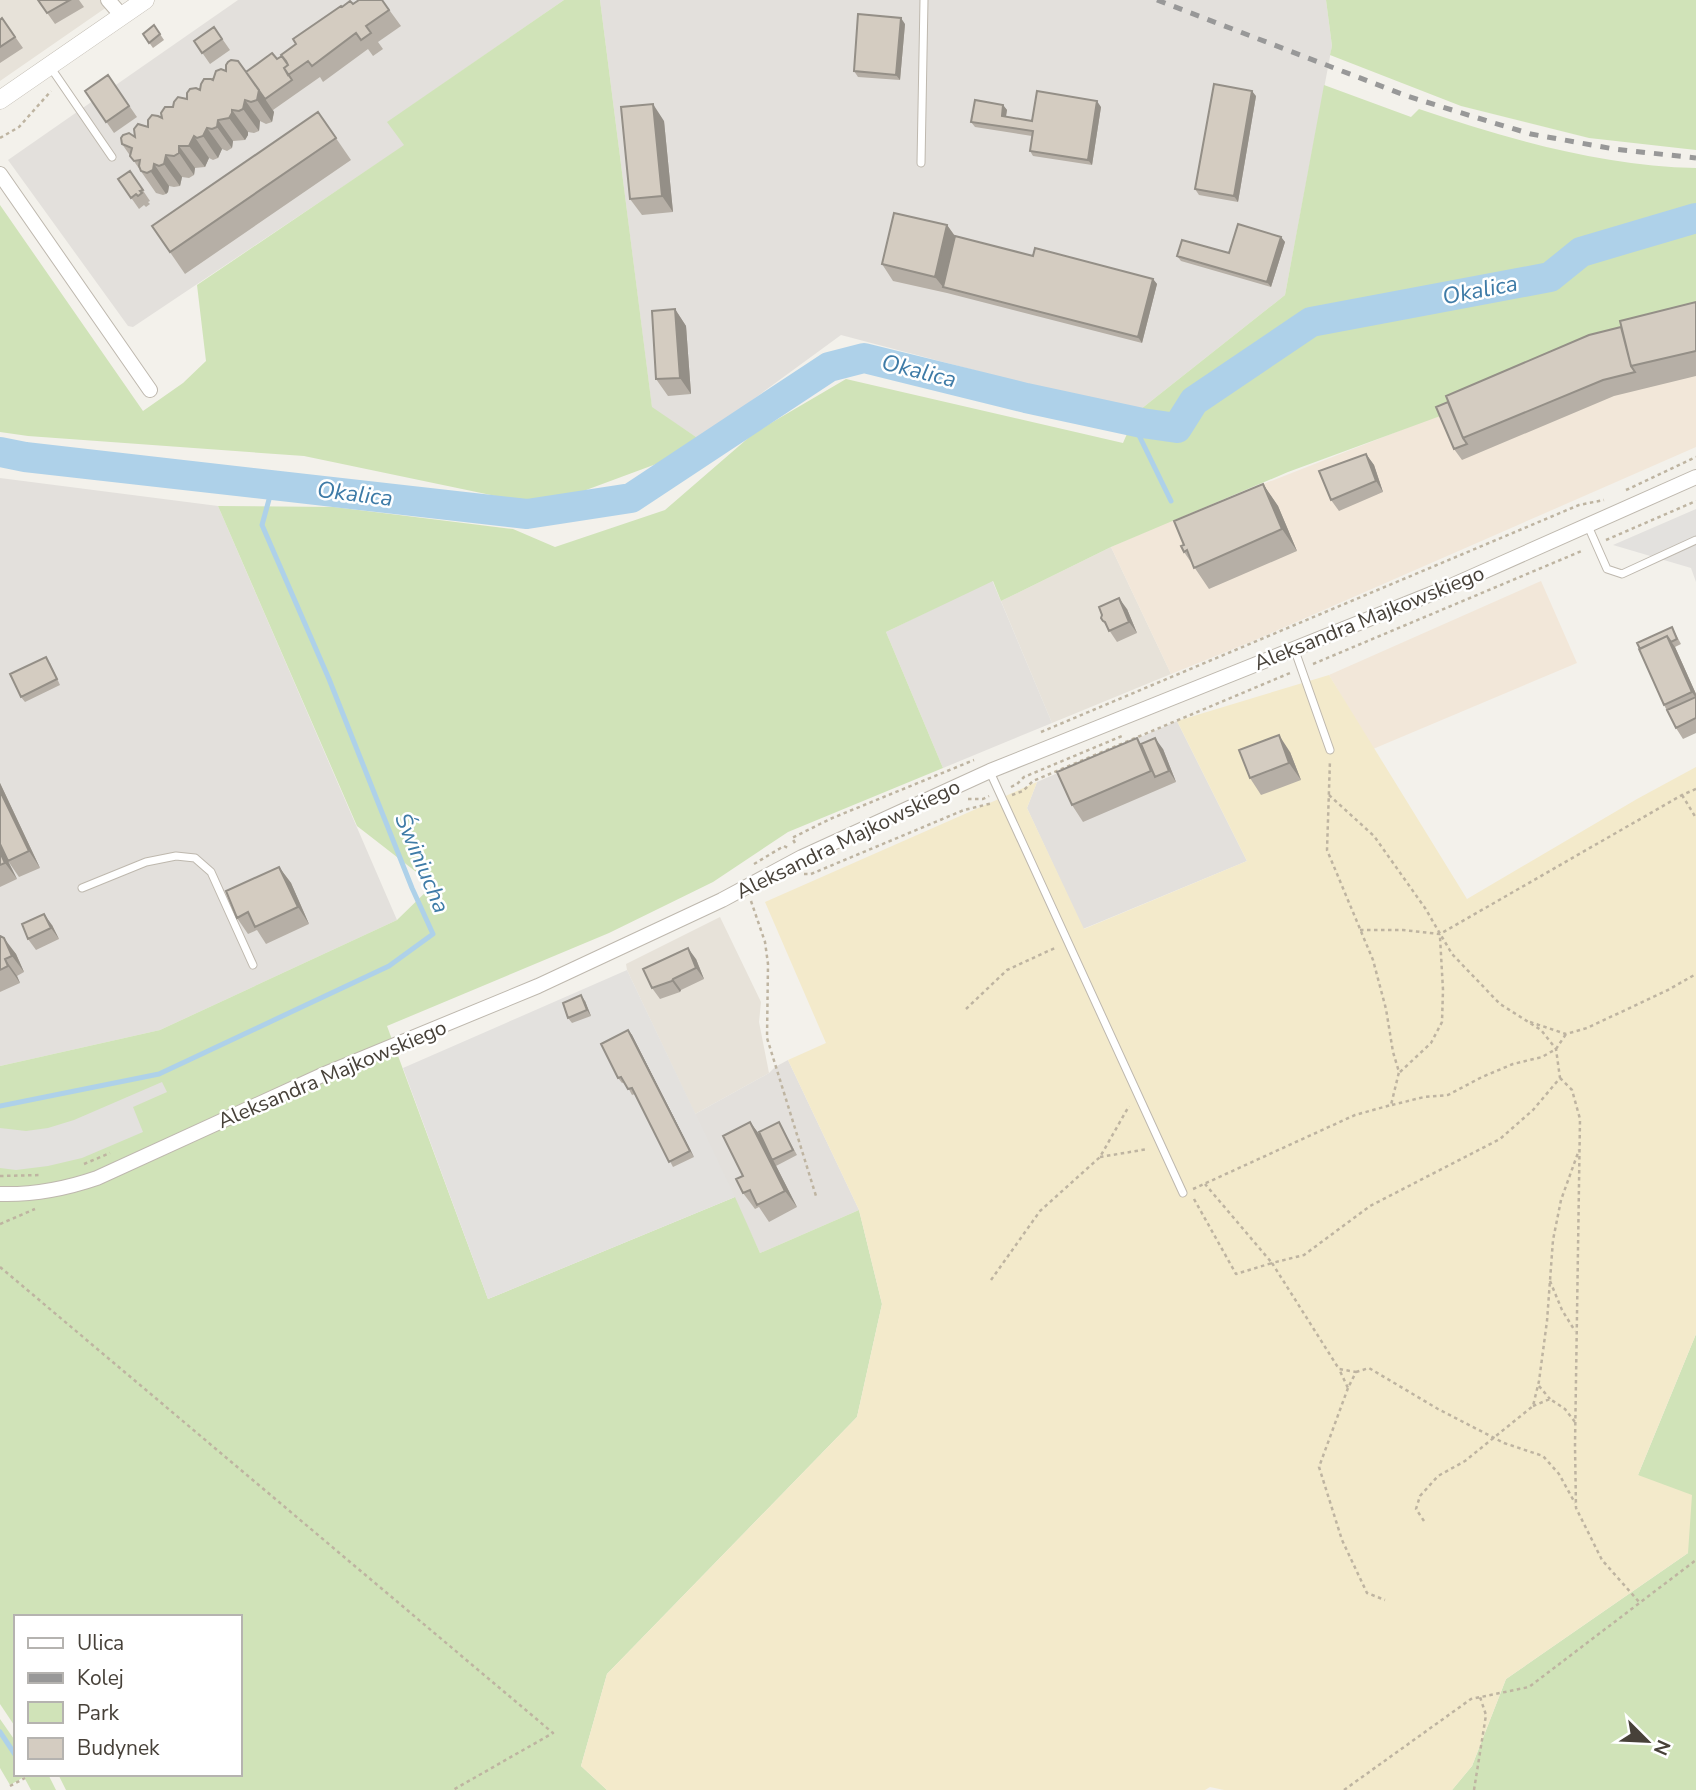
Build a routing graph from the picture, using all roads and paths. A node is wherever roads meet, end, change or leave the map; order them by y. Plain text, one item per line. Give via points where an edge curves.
1 (108, 0) edge
2 (145, 0) edge
3 (924, 0) edge
4 (122, 16) junction
5 (50, 67) junction
6 (0, 100) edge
7 (6, 136) dead end
8 (0, 138) edge
9 (112, 157) dead end
10 (920, 163) dead end
11 (0, 174) edge
12 (150, 390) dead end
13 (1696, 477) edge
14 (1588, 526) junction
15 (1696, 540) edge
16 (1294, 648) junction
17 (1330, 750) joint
18 (990, 771) junction
19 (1696, 789) edge
20 (1329, 795) junction
21 (1682, 795) junction
22 (1696, 818) edge
23 (82, 888) dead end
24 (745, 888) junction
25 (1360, 930) junction
26 (1440, 934) junction
27 (1068, 943) junction
28 (253, 965) dead end
29 (1696, 974) edge
30 (966, 1009) dead end
31 (1523, 1019) junction
32 (1566, 1034) junction
33 (1556, 1049) junction
34 (1399, 1072) junction
35 (1560, 1078) junction
36 (1137, 1092) junction
37 (1391, 1105) junction
38 (1162, 1147) junction
39 (1580, 1148) junction
40 (1100, 1157) junction
41 (1205, 1184) junction
42 (1183, 1193) dead end
43 (0, 1194) edge
44 (816, 1196) dead end
45 (1272, 1263) junction
46 (0, 1268) edge
47 (991, 1280) dead end
48 (1550, 1280) junction
49 (1577, 1334) junction
50 (1339, 1369) junction
51 (1356, 1372) junction
52 (1538, 1385) junction
53 (1348, 1388) junction
54 (1550, 1399) junction
55 (1533, 1406) junction
56 (1576, 1422) junction
57 (1494, 1438) junction
58 (1576, 1505) junction
59 (1424, 1521) dead end
60 (1696, 1560) edge
61 (1385, 1600) dead end
62 (1640, 1603) junction
63 (1480, 1697) junction
64 (25, 1778) dead end
65 (10, 1786) dead end
66 (453, 1790) edge
67 (1344, 1790) edge
68 (1474, 1790) edge

1 - 4 street
2 - 4 street
3 - 10 lane
4 - 5 street
5 - 6 street
5 - 9 lane
7 - 8 path
11 - 12 street
13 - 14 street, Aleksandra Majkowskiego
14 - 15 lane via 1607,569 1622,574
14 - 16 street, Aleksandra Majkowskiego
16 - 17 lane
16 - 18 street, Aleksandra Majkowskiego
17 - 20 path
18 - 24 street, Aleksandra Majkowskiego via 813,851
18 - 27 lane
19 - 21 path
20 - 25 path via 1327,850
20 - 26 path via 1374,836
21 - 22 path
21 - 26 path
23 - 28 lane via 146,862 176,856 195,858 211,872
24 - 43 street, Aleksandra Majkowskiego via 538,986 320,1076 97,1178 46,1192
24 - 44 path via 765,942 767,1038
25 - 26 path
25 - 34 path via 1373,960
26 - 31 path via 1452,954 1500,1004
26 - 34 path via 1442,1022 1430,1043
27 - 30 path via 1007,970
27 - 36 lane
29 - 32 path
31 - 32 path
31 - 33 path via 1541,1030
32 - 33 path
33 - 35 path
33 - 37 path via 1448,1095
34 - 37 path
35 - 39 path via 1572,1090 1580,1119
35 - 45 path via 1500,1139 1370,1206 1304,1255
36 - 38 lane
36 - 40 path
37 - 41 path via 1355,1115
38 - 40 path
38 - 42 lane
39 - 48 path via 1561,1200
39 - 49 path
40 - 47 path via 1040,1211
41 - 45 path
41 - 45 path via 1189,1191 1236,1274
45 - 50 path
46 - 66 path via 553,1733
48 - 49 path
48 - 52 path
49 - 56 path
50 - 51 path
50 - 53 path
51 - 53 path
51 - 57 path via 1370,1368
52 - 54 path
52 - 55 path
53 - 61 path via 1319,1467 1342,1539 1367,1593
54 - 55 path
54 - 56 path
55 - 57 path
56 - 58 path
57 - 58 path via 1543,1456
57 - 59 path via 1438,1476 1420,1496 1416,1509
58 - 62 path via 1602,1560
60 - 62 path
62 - 63 path via 1530,1687
63 - 67 path
63 - 68 path via 1486,1715
64 - 65 path

